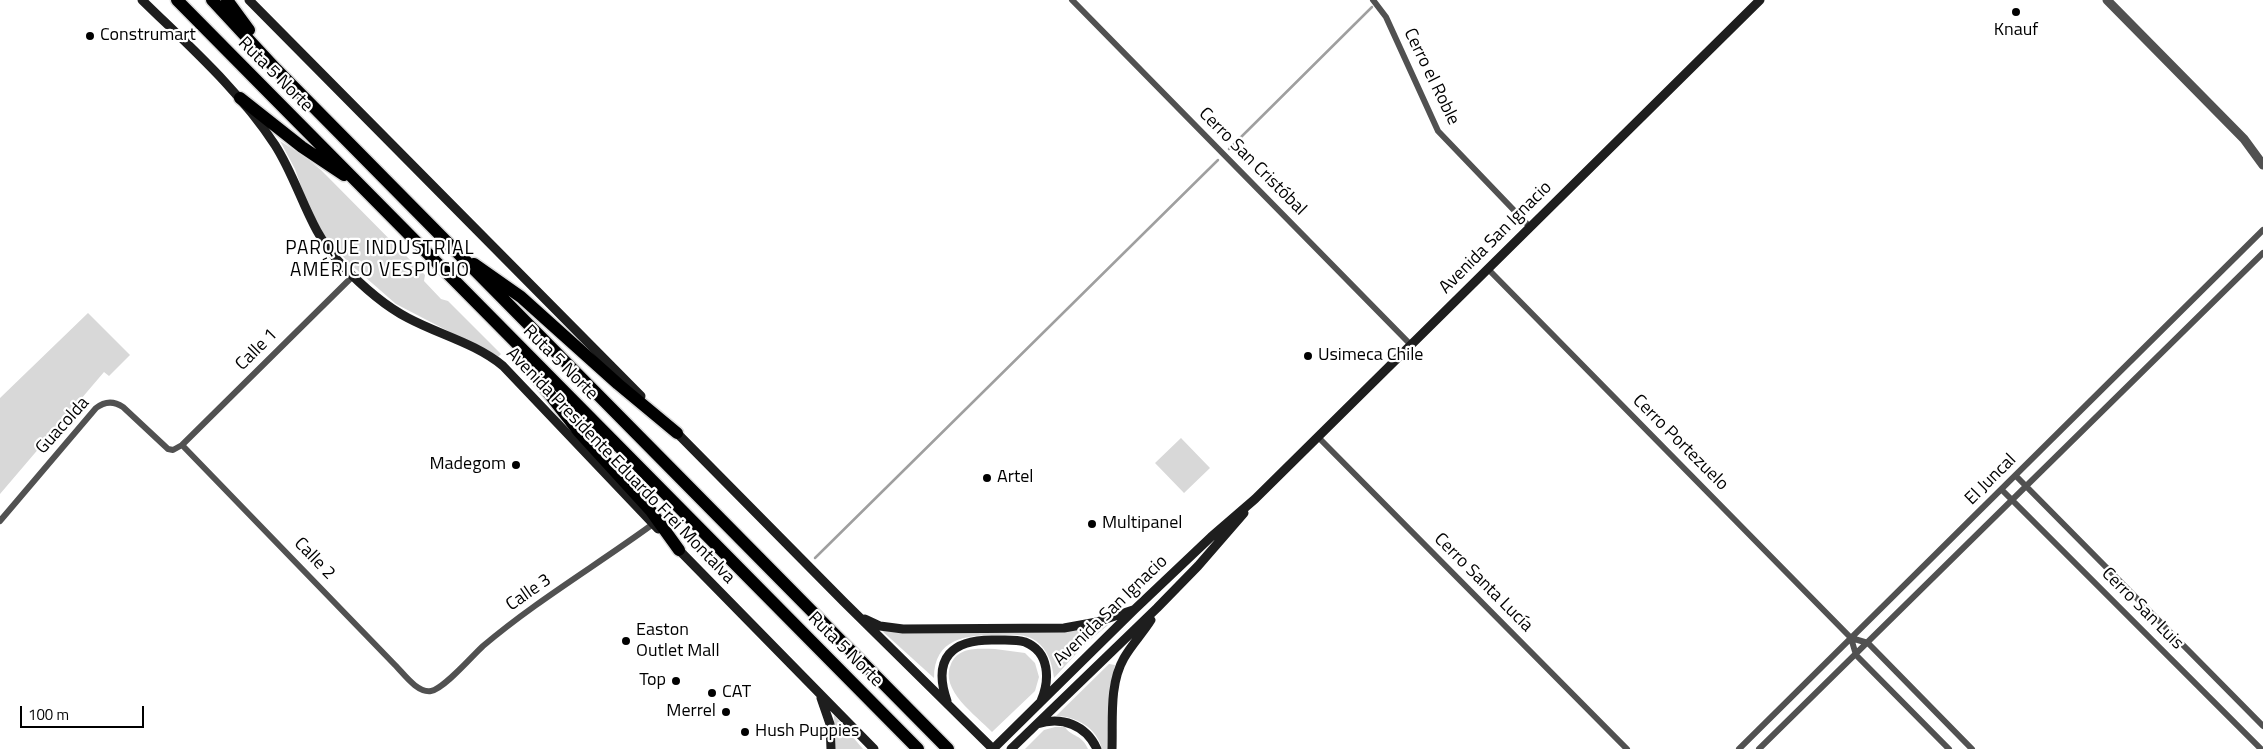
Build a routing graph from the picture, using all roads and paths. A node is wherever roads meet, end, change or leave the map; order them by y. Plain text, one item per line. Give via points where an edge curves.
1 (142, 0) edge
2 (177, 0) edge
3 (212, 0) edge
4 (227, 0) edge
5 (249, 0) edge
6 (1072, 0) edge
7 (1373, 0) edge
8 (1760, 0) edge
9 (2107, 0) edge
10 (276, 69) junction
11 (240, 98) junction
12 (2263, 165) edge
13 (357, 182) junction
14 (1530, 227) junction
15 (2263, 230) edge
16 (457, 253) junction
17 (2263, 253) edge
18 (1488, 269) junction
19 (353, 276) junction
20 (490, 318) junction
21 (1411, 345) junction
22 (678, 433) junction
23 (1318, 437) junction
24 (182, 445) junction
25 (2016, 476) junction
26 (2025, 485) junction
27 (2002, 490) junction
28 (1255, 499) junction
29 (2011, 499) junction
30 (0, 521) edge
31 (653, 524) junction
32 (679, 550) junction
33 (1157, 608) junction
34 (1135, 609) junction
35 (858, 616) junction
36 (1852, 638) junction
37 (1868, 644) junction
38 (1856, 655) junction
39 (427, 691) joint
40 (817, 691) junction
41 (948, 704) junction
42 (1039, 705) junction
43 (1037, 724) junction
44 (2263, 726) edge
45 (1011, 748) edge
46 (831, 749) edge
47 (874, 749) edge
48 (918, 749) edge
49 (948, 749) edge
50 (993, 749) edge
51 (1097, 749) edge
52 (1112, 749) edge
53 (1627, 749) edge
54 (1739, 749) edge
55 (1759, 749) edge
56 (1949, 749) edge
57 (1972, 749) edge
58 (2261, 749) edge

1 - 11 main road, Avenida Presidente Eduardo Frei Montalva
2 - 13 highway, Ruta 5 Norte
3 - 10 highway, Ruta 5 Norte
4 - 10 highway
5 - 22 main road
6 - 21 street, Cerro San Cristóbal
7 - 14 street, Cerro el Roble via 1386,17 1438,131
8 - 14 main road, Avenida San Ignacio
9 - 12 street via 2244,138
10 - 16 highway, Ruta 5 Norte
11 - 13 highway via 320,161
11 - 19 main road, Avenida Presidente Eduardo Frei Montalva via 279,153 319,237
13 - 20 highway, Ruta 5 Norte
14 - 18 main road, Avenida San Ignacio
15 - 25 street, El Juncal
16 - 22 highway via 521,296 618,384
16 - 49 highway, Ruta 5 Norte
17 - 26 street, El Juncal
18 - 21 main road, Avenida San Ignacio
18 - 36 street, Cerro Portezuelo
19 - 24 street, Calle 1
19 - 31 main road, Avenida Presidente Eduardo Frei Montalva via 402,314 474,347 503,366
20 - 32 highway via 569,420 651,511
20 - 48 highway, Ruta 5 Norte
21 - 23 main road, Avenida San Ignacio
22 - 35 main road
23 - 28 main road, Avenida San Ignacio
23 - 53 street, Cerro Santa Lucía
24 - 30 street, Guacolda via 168,449 123,407 110,402 103,404 96,408
24 - 39 street, Calle 2 via 395,665 416,686
25 - 26 street, Cerro San Luis
25 - 27 street, El Juncal
26 - 29 street, El Juncal
26 - 44 street, Cerro San Luis
27 - 29 street, Cerro San Luis
27 - 36 street, El Juncal
28 - 33 main road, Avenida San Ignacio via 1227,534
28 - 34 main road, Avenida San Ignacio
29 - 37 street, El Juncal
29 - 58 street, Cerro San Luis
31 - 32 main road, Avenida Presidente Eduardo Frei Montalva
31 - 39 street, Calle 3 via 512,623 441,686
32 - 40 main road, Avenida Presidente Eduardo Frei Montalva
33 - 43 main road, Avenida San Ignacio
33 - 52 main road via 1124,658 1118,673
34 - 35 main road via 1098,622 1064,628 895,629
34 - 42 main road, Avenida San Ignacio
35 - 41 main road
36 - 37 street, Cerro Portezuelo
36 - 38 street
36 - 54 street, El Juncal
37 - 38 street, El Juncal
37 - 57 street, Cerro Portezuelo
38 - 55 street, El Juncal
38 - 56 street
40 - 46 main road via 830,724
40 - 47 main road, Avenida Presidente Eduardo Frei Montalva
41 - 42 main road via 941,671 951,651 970,641 1005,640 1030,644 1044,660 1047,679
41 - 50 main road
42 - 50 main road, Avenida San Ignacio
43 - 45 main road, Avenida San Ignacio
43 - 51 main road via 1057,721 1076,725 1089,735

